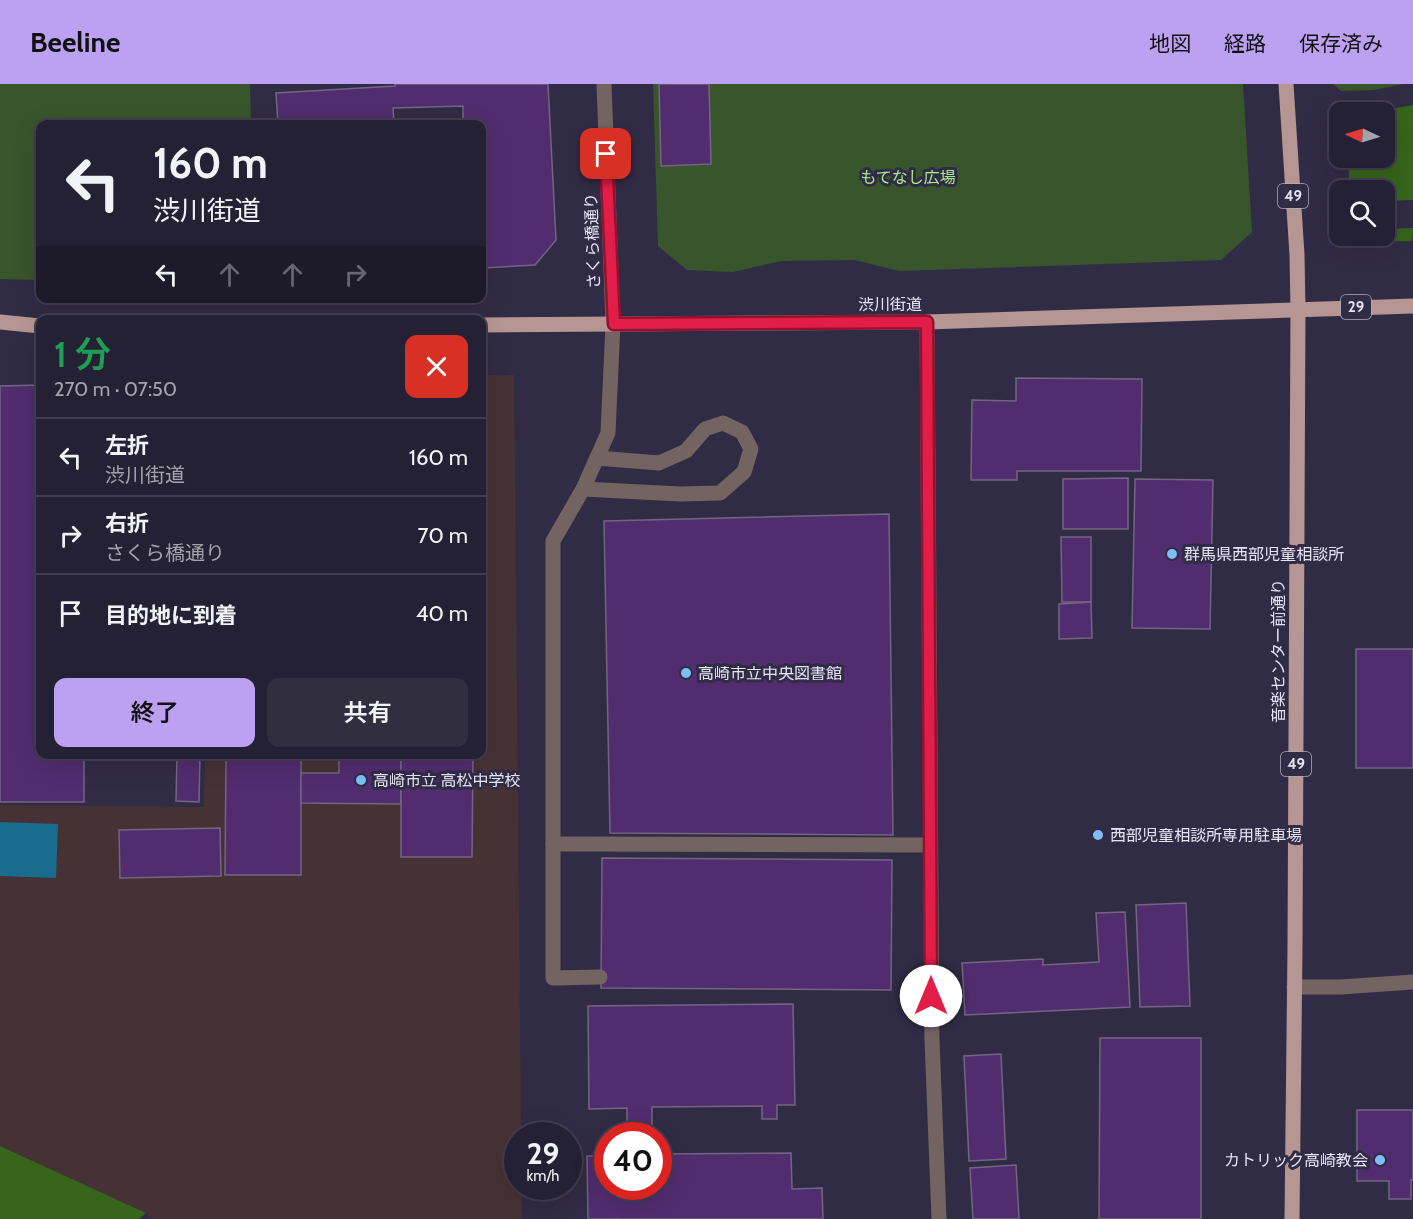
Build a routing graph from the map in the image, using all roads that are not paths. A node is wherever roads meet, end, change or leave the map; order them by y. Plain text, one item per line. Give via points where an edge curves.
1 (604, 84) edge
2 (1286, 84) edge
3 (1413, 306) edge
4 (1298, 308) junction
5 (0, 322) edge
6 (927, 322) junction
7 (486, 324) edge
8 (614, 324) junction
9 (36, 326) edge
10 (597, 458) junction
11 (583, 489) junction
12 (553, 844) junction
13 (930, 845) junction
14 (600, 978) dead end
15 (1413, 982) edge
16 (1294, 987) junction
17 (939, 1219) edge
18 (1292, 1219) edge

1 - 8 street, さくら橋通り
2 - 4 main road, 音楽センター前通り / 49
3 - 4 main road, 29
4 - 6 main road, 渋川街道 / 29
4 - 16 main road, 音楽センター前通り / 49
5 - 9 main road
6 - 8 main road, 渋川街道 / 29
6 - 13 street
7 - 8 main road, 渋川街道 / 29
8 - 10 street, さくら橋通り via 608,433
10 - 11 street, さくら橋通り
10 - 11 street via 660,463 686,451 705,429 723,423 742,432 751,449 744,472 720,493
11 - 12 street, さくら橋通り via 553,541
12 - 13 street
12 - 14 street, さくら橋通り via 553,978
13 - 17 street
15 - 16 street
16 - 18 main road, 音楽センター前通り / 49

